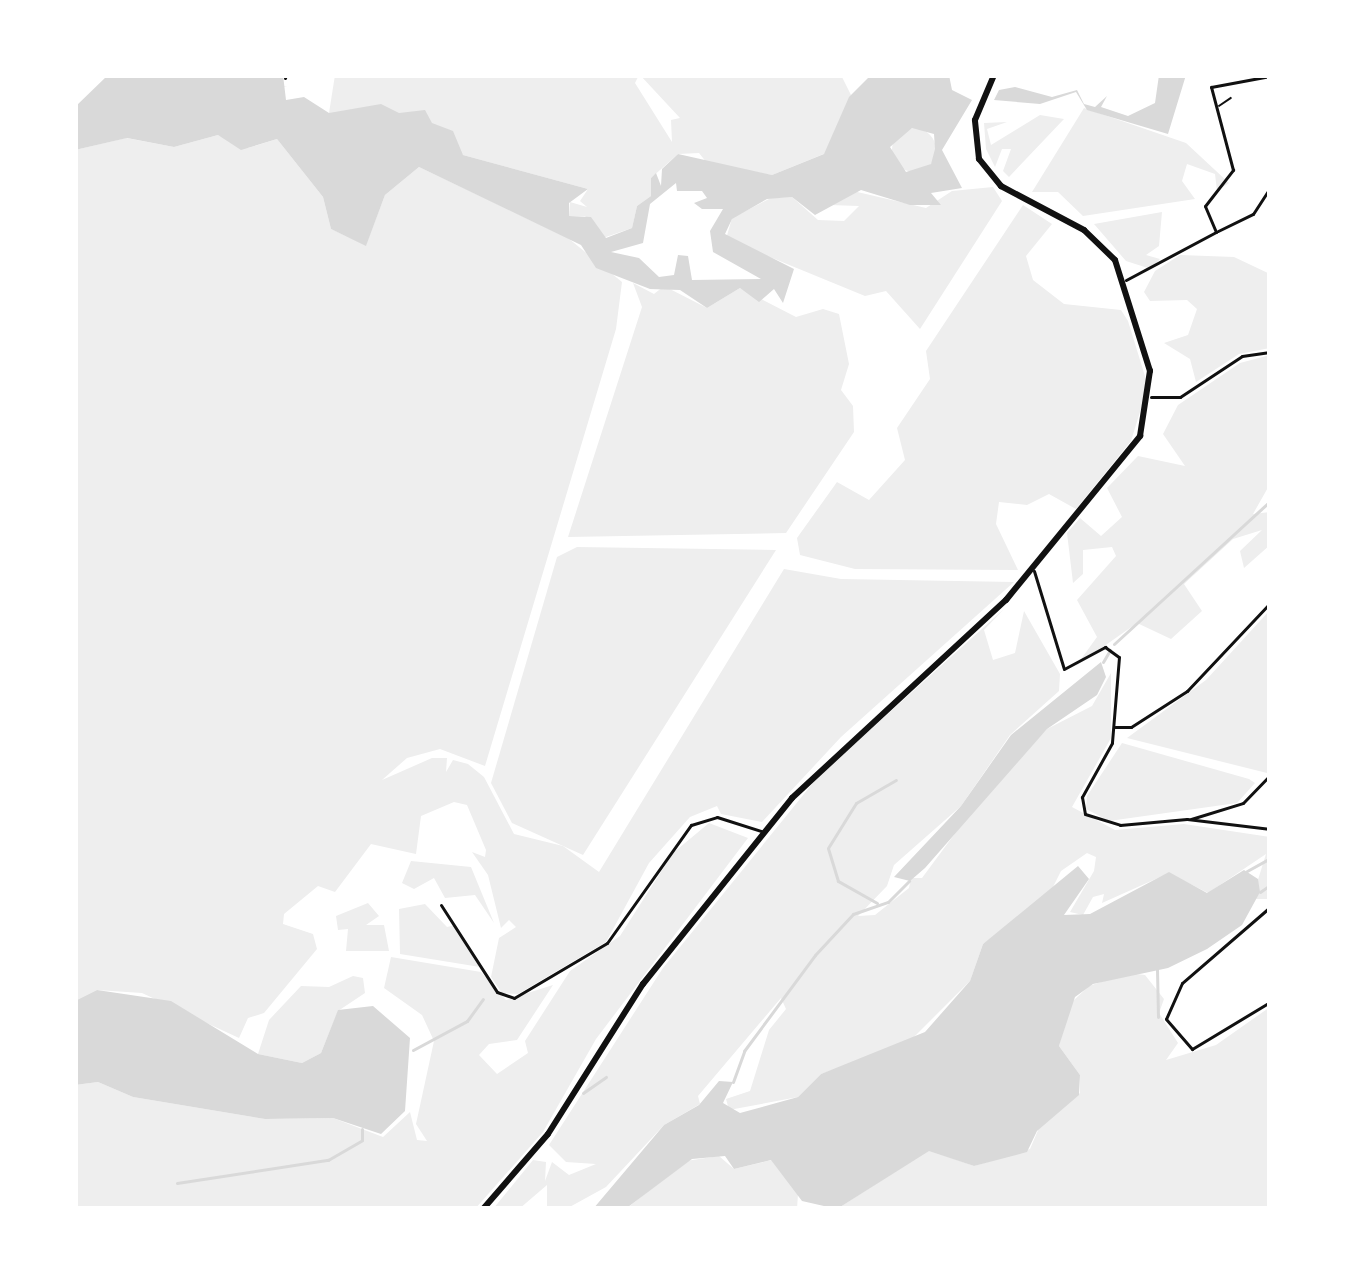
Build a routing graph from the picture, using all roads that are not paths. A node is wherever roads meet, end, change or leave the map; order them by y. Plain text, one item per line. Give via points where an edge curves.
1 (994, 75) edge
2 (1270, 76) edge
3 (1232, 98) dead end
4 (1211, 112) junction
5 (1270, 188) edge
6 (1216, 232) junction
7 (1124, 281) junction
8 (1270, 352) edge
9 (1150, 397) junction
10 (1033, 570) junction
11 (1270, 603) edge
12 (1114, 727) junction
13 (1270, 775) edge
14 (1190, 820) junction
15 (1270, 829) edge
16 (762, 835) junction
17 (442, 905) dead end
18 (1270, 907) edge
19 (1270, 1002) edge
20 (483, 1209) edge

1 - 7 main road via 974,126 984,169 1014,195 1096,238
2 - 4 street via 1214,83
3 - 4 lane
4 - 6 street via 1233,170 1205,206
5 - 6 street via 1253,214
6 - 7 street
7 - 9 main road via 1147,355
8 - 9 street via 1242,356 1180,398
9 - 10 main road via 1128,456
10 - 12 street via 1062,667 1075,670 1105,647 1117,651
10 - 16 main road via 826,760
11 - 12 street via 1187,691 1128,728
12 - 14 street via 1082,797 1085,814 1120,825
13 - 14 street via 1243,803
14 - 15 street
16 - 17 street via 714,817 692,825 607,943 514,998 497,992
16 - 20 main road via 634,996 530,1158
18 - 19 street via 1182,983 1166,1021 1195,1048

